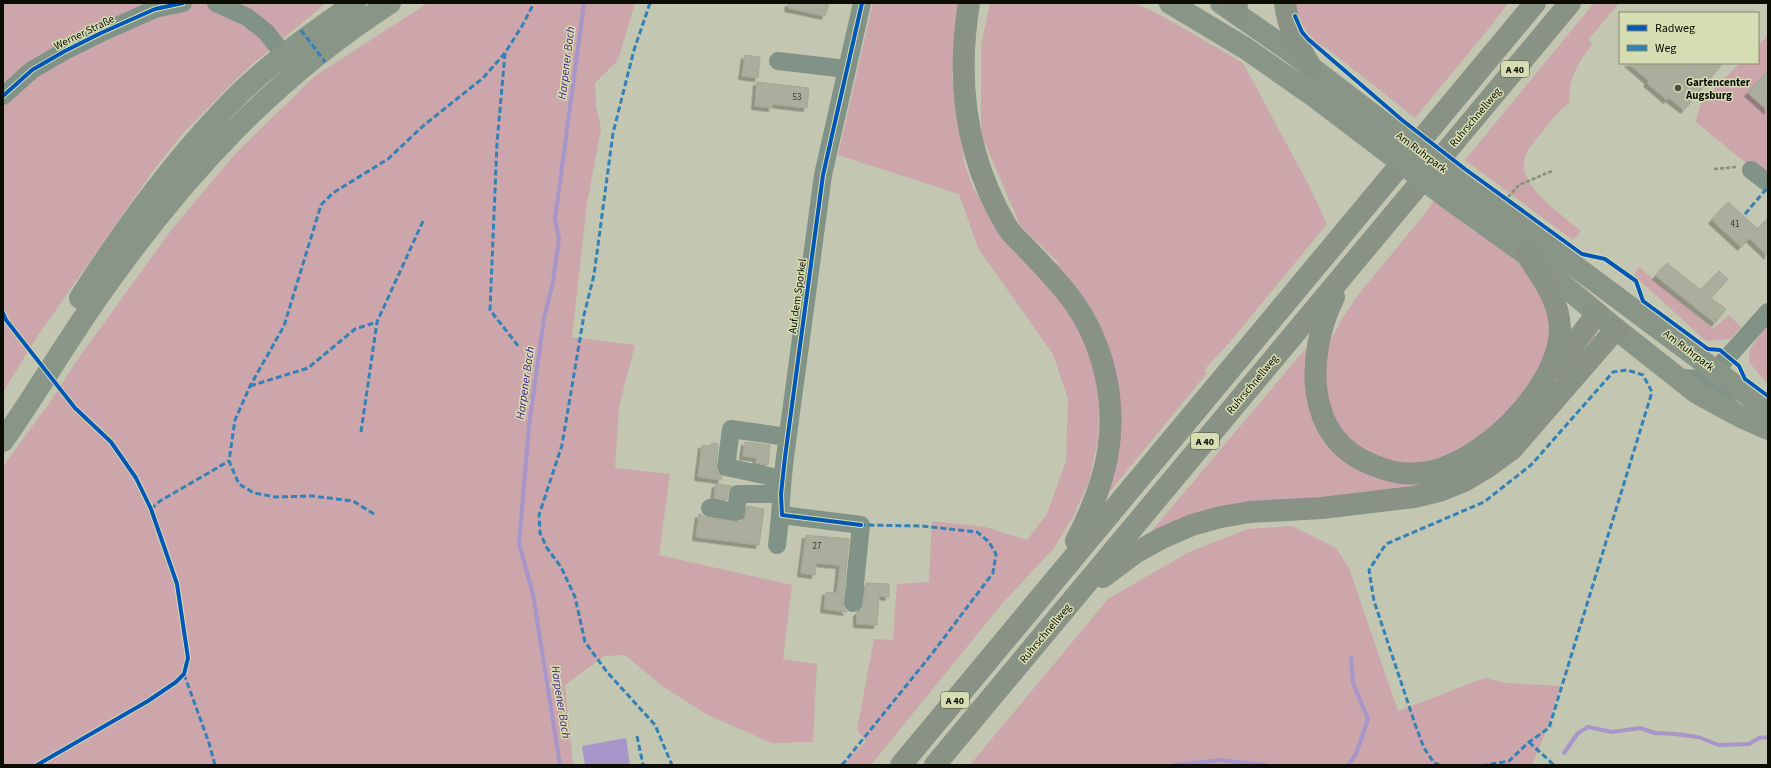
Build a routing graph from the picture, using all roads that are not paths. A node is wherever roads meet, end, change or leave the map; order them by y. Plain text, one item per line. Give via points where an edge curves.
1 (183, 3) edge
2 (216, 3) edge
3 (355, 3) edge
4 (390, 3) edge
5 (862, 3) edge
6 (969, 3) edge
7 (1170, 3) edge
8 (1285, 3) edge
9 (1526, 3) edge
10 (1535, 3) edge
11 (1570, 3) edge
12 (1231, 6) edge
13 (1502, 43) junction
14 (1245, 48) junction
15 (778, 61) dead end
16 (290, 63) junction
17 (1311, 67) junction
18 (846, 69) junction
19 (3, 96) edge
20 (1388, 140) junction
21 (1751, 170) road end
22 (1768, 183) edge
23 (1452, 188) junction
24 (1361, 254) junction
25 (1527, 255) junction
26 (1610, 291) junction
27 (1768, 312) edge
28 (1598, 314) junction
29 (1616, 329) junction
30 (1716, 370) junction
31 (1677, 378) junction
32 (1542, 385) junction
33 (1768, 410) edge
34 (3, 416) edge
35 (1743, 418) junction
36 (1768, 429) edge
37 (787, 437) junction
38 (3, 441) edge
39 (782, 486) junction
40 (710, 508) dead end
41 (782, 515) junction
42 (777, 545) dead end
43 (853, 603) dead end
44 (1030, 610) junction
45 (1049, 629) junction
46 (901, 765) edge
47 (935, 765) edge

1 - 19 street, Werner Straße via 155,9 71,48 32,70
2 - 16 street via 247,17 266,32
3 - 16 main road
4 - 16 main road
5 - 18 street, Auf dem Sporkel
6 - 44 highway via 964,92 975,157 988,194 1008,229 1058,282 1076,305 1096,340 1107,379 1112,415 1110,444 1096,499 1073,549
7 - 14 main road, Am Ruhrpark
8 - 17 highway via 1293,36
9 - 13 highway
10 - 13 highway, A 40
11 - 24 highway, Ruhrschnellweg / A 40
12 - 14 main road, Am Ruhrpark via 1236,29
12 - 17 main road, Am Ruhrpark
13 - 44 highway, A 40
14 - 20 main road, Am Ruhrpark via 1315,97
15 - 18 street
16 - 34 main road via 236,97 184,153 120,236
16 - 38 main road via 268,96 198,169 136,244 74,331
17 - 20 main road, Am Ruhrpark
18 - 37 street, Auf dem Sporkel via 822,175
20 - 23 main road, Am Ruhrpark, bridge
21 - 22 street
23 - 25 main road, Am Ruhrpark
23 - 26 main road, Am Ruhrpark
24 - 32 highway via 1348,271 1324,317 1316,364 1315,382 1325,425 1349,452 1364,462 1401,472 1421,473 1450,466 1485,446 1518,414
24 - 45 highway, Ruhrschnellweg / A 40
25 - 28 main road, Am Ruhrpark
25 - 32 highway via 1550,292 1557,308 1560,329 1556,357
26 - 28 main road
26 - 29 main road
26 - 30 main road, Am Ruhrpark
27 - 30 street
28 - 29 main road, Am Ruhrpark
28 - 32 highway
29 - 31 main road, Am Ruhrpark
29 - 45 highway via 1512,449 1464,481 1414,497 1322,508 1250,512 1192,525 1135,553 1113,569 1086,591
30 - 31 street via 1705,378
30 - 33 main road, Am Ruhrpark
30 - 35 street via 1716,386 1720,396
31 - 35 main road, Am Ruhrpark via 1697,393
35 - 36 main road, Am Ruhrpark
37 - 39 street, Auf dem Sporkel
37 - 39 street via 731,428 726,467
39 - 40 street via 738,494 736,512
39 - 41 street, Auf dem Sporkel
41 - 42 street, Auf dem Sporkel
41 - 43 street via 861,525
44 - 46 highway, A 40
45 - 47 highway, Ruhrschnellweg / A 40

